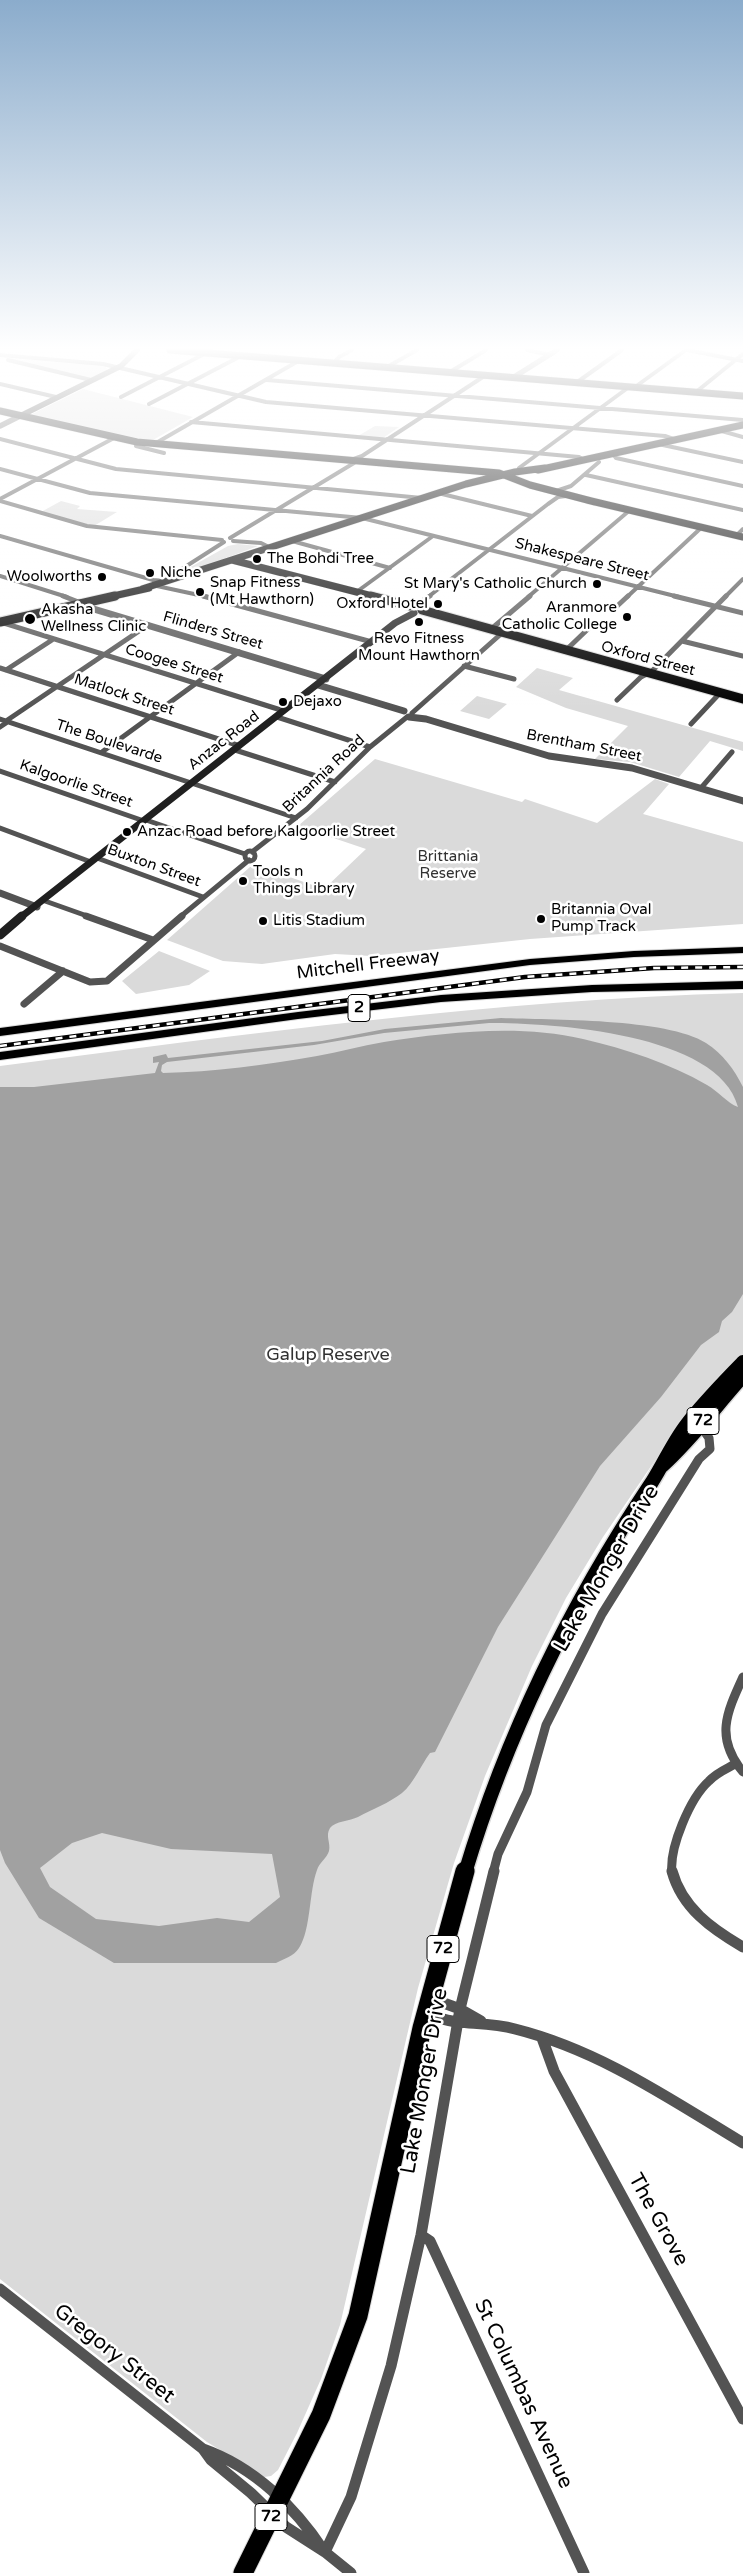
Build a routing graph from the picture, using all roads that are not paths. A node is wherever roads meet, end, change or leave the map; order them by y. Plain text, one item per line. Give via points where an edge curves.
1 (4, 470) edge
2 (55, 470) edge
3 (128, 470) edge
4 (339, 470) edge
5 (434, 470) edge
6 (535, 470) edge
7 (589, 470) edge
8 (675, 470) edge
9 (476, 475) junction
10 (586, 475) junction
11 (505, 476) junction
12 (38, 479) junction
13 (470, 483) junction
14 (571, 486) junction
15 (743, 486) edge
16 (313, 487) junction
17 (555, 492) junction
18 (438, 493) junction
19 (568, 495) junction
20 (420, 499) junction
21 (0, 500) edge
22 (548, 504) junction
23 (630, 510) junction
24 (743, 510) edge
25 (274, 511) junction
26 (532, 516) junction
27 (362, 518) junction
28 (702, 527) junction
29 (743, 529) edge
30 (0, 536) edge
31 (432, 536) junction
32 (740, 536) edge
33 (232, 540) junction
34 (223, 541) junction
35 (292, 541) junction
36 (271, 548) junction
37 (489, 550) junction
38 (236, 560) junction
39 (390, 568) junction
40 (562, 568) junction
41 (174, 574) dead end
42 (0, 576) edge
43 (743, 579) edge
44 (160, 583) junction
45 (637, 587) junction
46 (178, 589) junction
47 (355, 593) junction
48 (80, 603) junction
49 (716, 606) junction
50 (615, 608) dead end
51 (414, 609) junction
52 (743, 613) edge
53 (0, 622) edge
54 (148, 625) junction
55 (589, 628) dead end
56 (490, 630) junction
57 (502, 634) junction
58 (52, 640) junction
59 (682, 641) junction
60 (371, 644) junction
61 (565, 651) junction
62 (239, 652) junction
63 (104, 655) junction
64 (743, 656) edge
65 (464, 666) junction
66 (3, 669) edge
67 (647, 674) junction
68 (327, 678) junction
69 (514, 679) dead end
70 (195, 684) junction
71 (57, 687) junction
72 (316, 687) junction
73 (720, 693) junction
74 (743, 699) edge
75 (618, 700) dead end
76 (284, 711) junction
77 (407, 714) junction
78 (150, 717) junction
79 (276, 717) junction
80 (0, 718) edge
81 (8, 721) junction
82 (691, 724) dead end
83 (0, 727) edge
84 (370, 747) junction
85 (238, 748) junction
86 (102, 752) junction
87 (732, 752) dead end
88 (0, 771) edge
89 (335, 782) junction
90 (192, 783) junction
91 (701, 788) junction
92 (743, 800) edge
93 (296, 818) junction
94 (145, 820) junction
95 (0, 828) edge
96 (249, 856) junction
97 (94, 860) junction
98 (58, 888) junction
99 (0, 893) edge
100 (203, 898) junction
101 (47, 900) junction
102 (36, 906) junction
103 (0, 935) edge
104 (154, 940) junction
105 (0, 946) edge
106 (743, 950) edge
107 (63, 971) junction
108 (743, 985) edge
109 (24, 1004) dead end
110 (1, 1032) edge
111 (0, 1056) edge
112 (743, 1362) edge
113 (743, 1376) edge
114 (697, 1421) junction
115 (743, 1677) edge
116 (735, 1764) junction
117 (743, 1772) edge
118 (743, 1948) edge
119 (427, 2006) junction
120 (460, 2009) junction
121 (457, 2022) junction
122 (482, 2022) junction
123 (542, 2038) junction
124 (743, 2143) edge
125 (421, 2235) junction
126 (0, 2289) edge
127 (743, 2419) edge
128 (276, 2506) junction
129 (325, 2552) junction
130 (243, 2573) edge
131 (351, 2573) edge
132 (584, 2573) edge

1 - 12 street, Shakespeare Street
2 - 12 street
3 - 16 street
4 - 16 street
5 - 9 main road
6 - 11 main road
7 - 10 street
8 - 15 street
9 - 11 main road
9 - 11 main road
9 - 13 main road
10 - 14 street
10 - 24 street
11 - 13 main road
11 - 17 main road
12 - 21 street
12 - 25 street, Shakespeare Street via 90,493
13 - 18 main road
14 - 17 street
14 - 19 street
16 - 20 street
16 - 25 street
17 - 19 main road
17 - 22 street, Anzac Road
18 - 20 main road
18 - 26 street
19 - 22 street, Anzac Road
19 - 23 main road
20 - 27 main road
21 - 34 street via 87,526
22 - 26 street, Anzac Road
23 - 28 main road
23 - 40 street
25 - 27 street, Shakespeare Street
25 - 33 street
26 - 37 street, Anzac Road
27 - 31 street, Shakespeare Street
27 - 35 main road
28 - 32 main road
28 - 45 street
29 - 32 street
30 - 44 street
31 - 37 street, Shakespeare Street
31 - 39 street
33 - 34 street
33 - 36 street via 261,543
34 - 41 street
35 - 36 main road
35 - 39 street
36 - 38 main road
37 - 40 street, Shakespeare Street
37 - 51 street, Anzac Road
38 - 44 main road
38 - 47 main road, Oxford Street
39 - 47 street
40 - 45 street, Shakespeare Street
40 - 56 street
42 - 48 street, Flinders Street
43 - 49 street
44 - 46 street
44 - 46 street
44 - 48 main road
45 - 49 street, Shakespeare Street
45 - 50 street
46 - 60 street
47 - 51 main road, Oxford Street
48 - 53 main road
48 - 54 street, Flinders Street
49 - 52 street, Shakespeare Street
49 - 59 street
51 - 56 main road, Oxford Street
51 - 60 main road, Anzac Road
53 - 58 street, Coogee Street
54 - 62 street, Flinders Street
54 - 63 street
55 - 61 street
56 - 57 main road, Oxford Street
57 - 61 main road, Oxford Street
57 - 65 street, Britannia Road
58 - 63 street, Coogee Street
58 - 66 street
59 - 64 street
59 - 67 street
60 - 68 main road, Anzac Road
61 - 67 main road, Oxford Street
62 - 68 street, Flinders Street
62 - 70 street
63 - 70 street, Coogee Street
63 - 71 street
65 - 69 street
65 - 77 street, Britannia Road
66 - 71 street, Matlock Street
67 - 73 main road, Oxford Street
67 - 75 street
68 - 72 main road, Anzac Road
70 - 76 street, Coogee Street
70 - 78 street
71 - 78 street, Matlock Street
71 - 81 street
72 - 76 main road, Anzac Road
72 - 77 street, Brentham Street
73 - 74 main road, Oxford Street
73 - 82 street
76 - 79 main road, Anzac Road
77 - 84 street, Britannia Road
77 - 91 street, Brentham Street via 549,756 632,768
78 - 85 street, Matlock Street
78 - 86 street
79 - 84 street
79 - 85 main road, Anzac Road
80 - 81 street, The Boulevarde
81 - 83 street
81 - 86 street, The Boulevarde
84 - 89 street, Britannia Road
85 - 89 street, Matlock Street
85 - 90 main road, Anzac Road
86 - 90 street, The Boulevarde
87 - 91 street
88 - 94 street, Kalgoorlie Street
89 - 93 street, Britannia Road
90 - 93 street, The Boulevarde
90 - 94 main road, Anzac Road
91 - 92 street, Brentham Street
93 - 96 street, Britannia Road
94 - 96 street, Kalgoorlie Street
94 - 97 main road, Anzac Road
95 - 97 street, Buxton Street
96 - 100 street, Britannia Road
97 - 98 main road, Anzac Road
97 - 100 street, Buxton Street
98 - 101 main road, Anzac Road
98 - 102 main road, Anzac Road
99 - 102 street
100 - 104 street, Britannia Road
101 - 102 main road, Anzac Road
101 - 104 street
102 - 103 main road, Anzac Road
104 - 107 street, Britannia Road via 107,981 99,983
105 - 107 street
106 - 110 highway, Mitchell Freeway / 2 via 625,954 530,962
107 - 109 street
108 - 111 highway, 2 via 587,989 442,1000 342,1010
112 - 114 main road, Lake Monger Drive / 72
113 - 114 main road, Lake Monger Drive / 72
114 - 119 main road, Lake Monger Drive / 72 via 668,1451 662,1466 598,1564 547,1657 516,1726 480,1827
114 - 120 street, Lake Monger Drive via 709,1438 710,1449 699,1459 602,1614 546,1725 527,1792 498,1854
115 - 116 street via 725,1722
116 - 117 street
116 - 118 street via 719,1771 702,1786 670,1864 675,1885 689,1904 716,1930
119 - 120 street
119 - 121 street
119 - 128 main road, Lake Monger Drive / 72 via 358,2314 335,2384
120 - 121 street, Lake Monger Drive
120 - 122 street
121 - 122 street
121 - 125 street, Lake Monger Drive
122 - 123 street
123 - 124 street via 588,2053 612,2065
123 - 127 street, The Grove via 554,2071
125 - 129 street, Lake Monger Drive via 391,2366 351,2497
125 - 132 street, St Columbas Avenue via 430,2241
126 - 128 street, Gregory Street via 203,2449 211,2460
128 - 129 street, Gregory Street via 300,2538
128 - 130 main road, 72
129 - 131 street, Gregory Street

